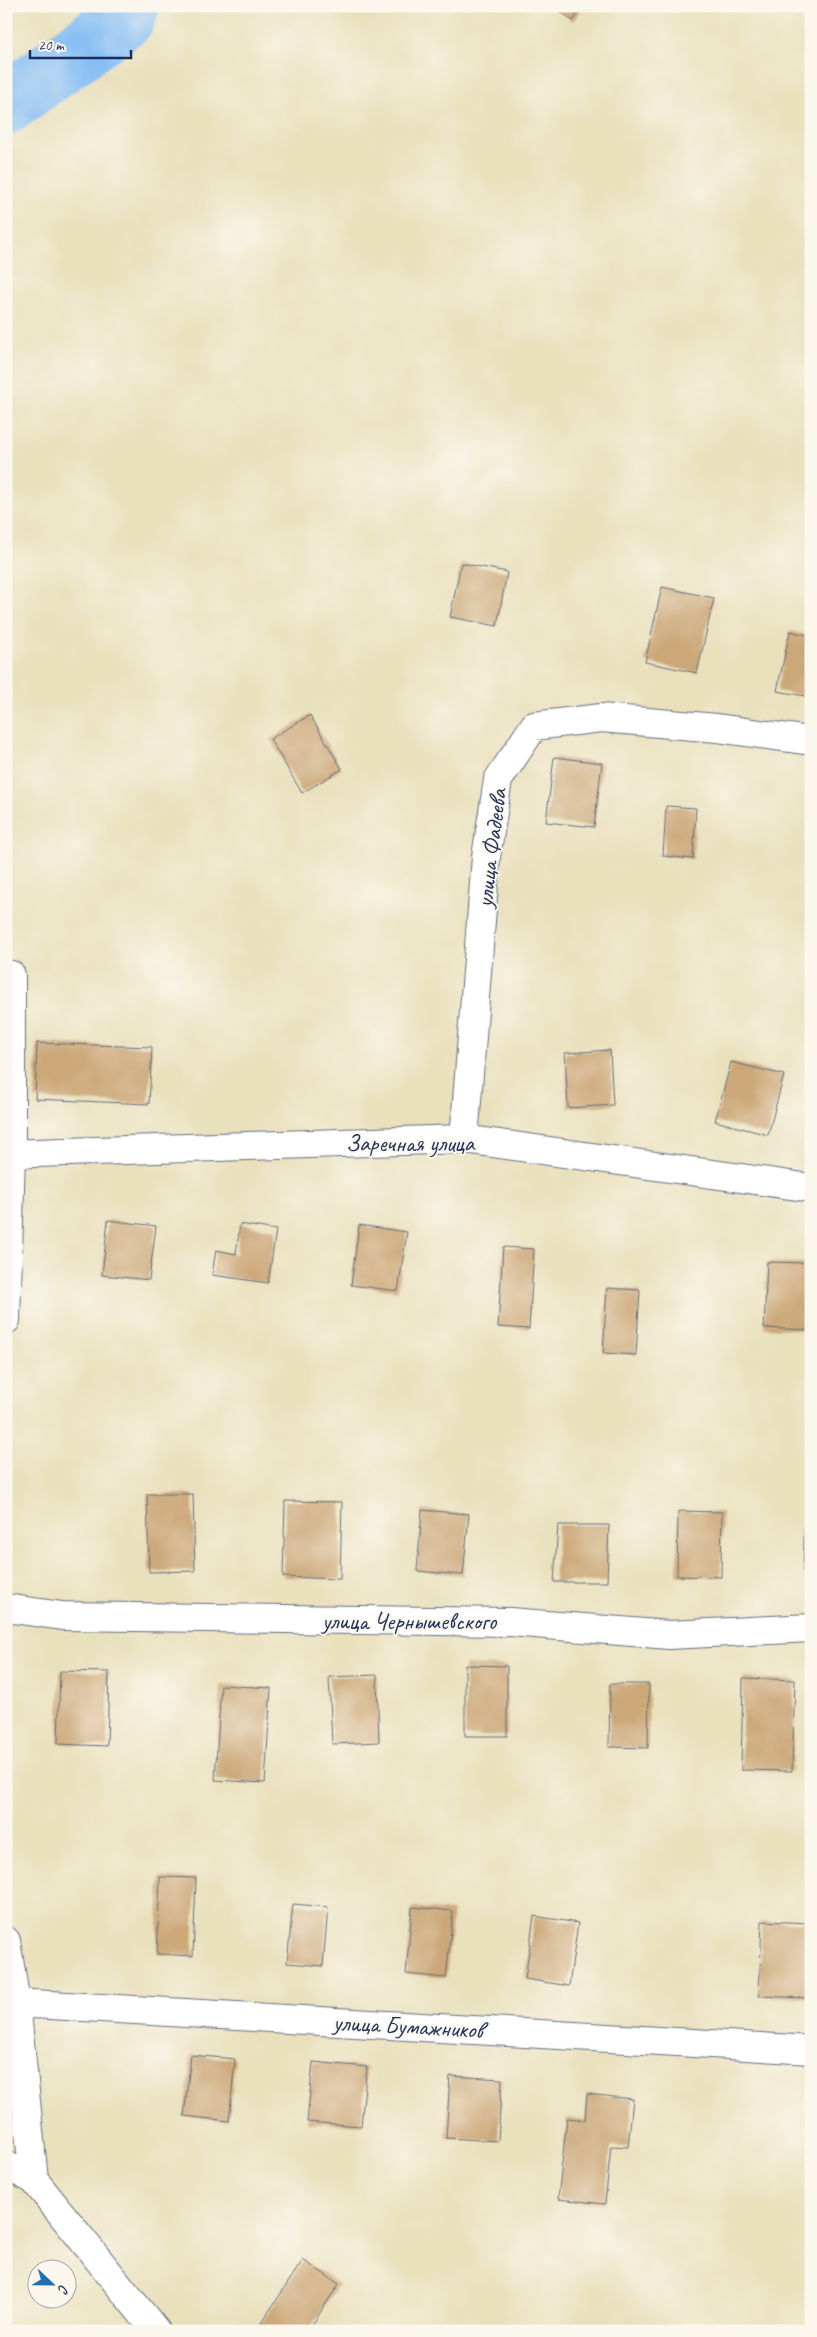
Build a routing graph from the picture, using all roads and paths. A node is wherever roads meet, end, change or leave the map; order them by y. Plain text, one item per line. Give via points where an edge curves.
1 (811, 740) edge
2 (6, 974) edge
3 (464, 1139) junction
4 (8, 1154) edge
5 (811, 1188) edge
6 (6, 1320) edge
7 (6, 1608) edge
8 (811, 1628) edge
9 (6, 1941) edge
10 (11, 2004) edge
11 (811, 2050) edge
12 (6, 2165) edge
13 (34, 2180) junction
14 (156, 2331) edge

1 - 3 street, улица Фадеева via 601,718 534,726 498,780 486,857
2 - 4 street via 11,975
3 - 4 street, Заречная улица
3 - 5 street, Заречная улица
4 - 6 street
7 - 8 street, улица Чернышевского via 62,1616 510,1622 669,1635
9 - 10 street
10 - 11 street, улица Бумажников
10 - 13 street
12 - 13 street
13 - 14 street

